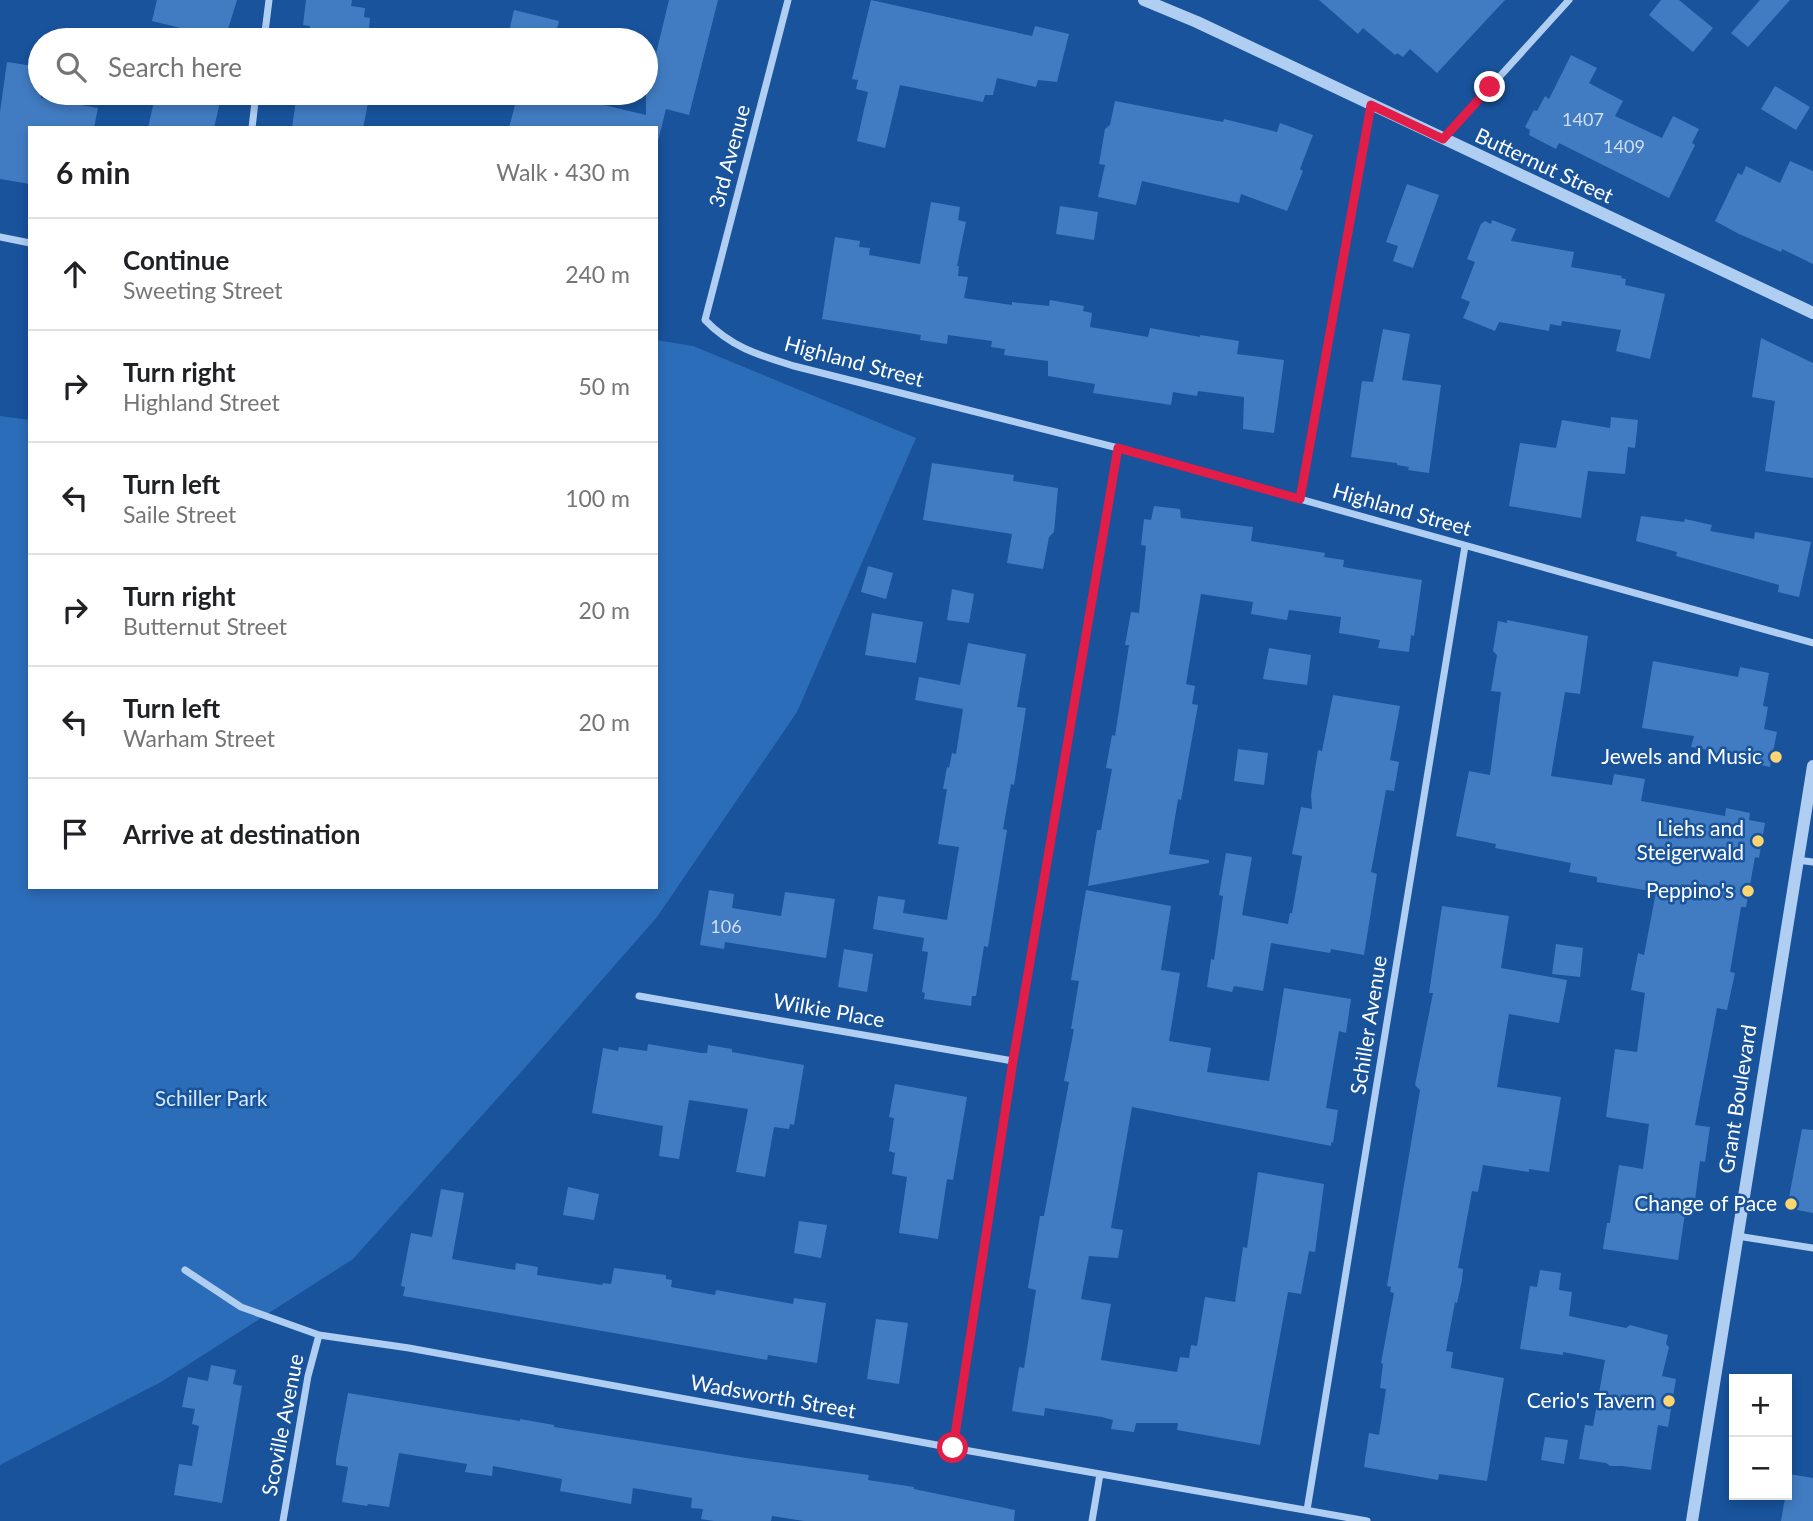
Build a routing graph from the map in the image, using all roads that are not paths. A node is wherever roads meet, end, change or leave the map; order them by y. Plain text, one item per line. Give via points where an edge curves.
1 (270, 0) edge
2 (788, 0) edge
3 (1144, 0) edge
4 (1569, 0) edge
5 (266, 28) edge
6 (255, 105) edge
7 (1371, 105) junction
8 (252, 126) edge
9 (1443, 139) junction
10 (0, 237) edge
11 (28, 243) edge
12 (1813, 313) edge
13 (705, 320) joint
14 (1118, 448) junction
15 (1300, 499) junction
16 (1465, 546) junction
17 (1813, 643) edge
18 (1813, 766) edge
19 (1796, 859) junction
20 (1813, 862) edge
21 (639, 996) dead end
22 (1013, 1061) junction
23 (1736, 1236) junction
24 (1813, 1248) edge
25 (185, 1270) dead end
26 (319, 1335) junction
27 (953, 1448) junction
28 (1100, 1474) junction
29 (1307, 1510) junction
30 (283, 1521) edge
31 (1092, 1521) edge
32 (1367, 1521) edge
33 (1692, 1521) edge

1 - 5 street
2 - 13 street, 3rd Avenue
3 - 7 street, Butternut Street
4 - 9 street
6 - 8 street
7 - 9 street, Butternut Street
7 - 15 street
9 - 12 street, Butternut Street
10 - 11 street
13 - 14 street, Highland Street via 722,337 794,366
14 - 15 street, Highland Street
14 - 22 street
15 - 16 street, Highland Street
16 - 17 street, Highland Street
16 - 29 street, Schiller Avenue
18 - 19 street, Grant Boulevard
19 - 20 street
19 - 23 street, Grant Boulevard
21 - 22 street, Wilkie Place
22 - 27 street
23 - 24 street
23 - 33 street, Grant Boulevard
25 - 26 street, Wadsworth Street via 241,1307
26 - 27 street, Wadsworth Street
26 - 30 street, Scoville Avenue
27 - 28 street, Wadsworth Street
28 - 29 street, Wadsworth Street
28 - 31 street
29 - 32 street, Wadsworth Street

